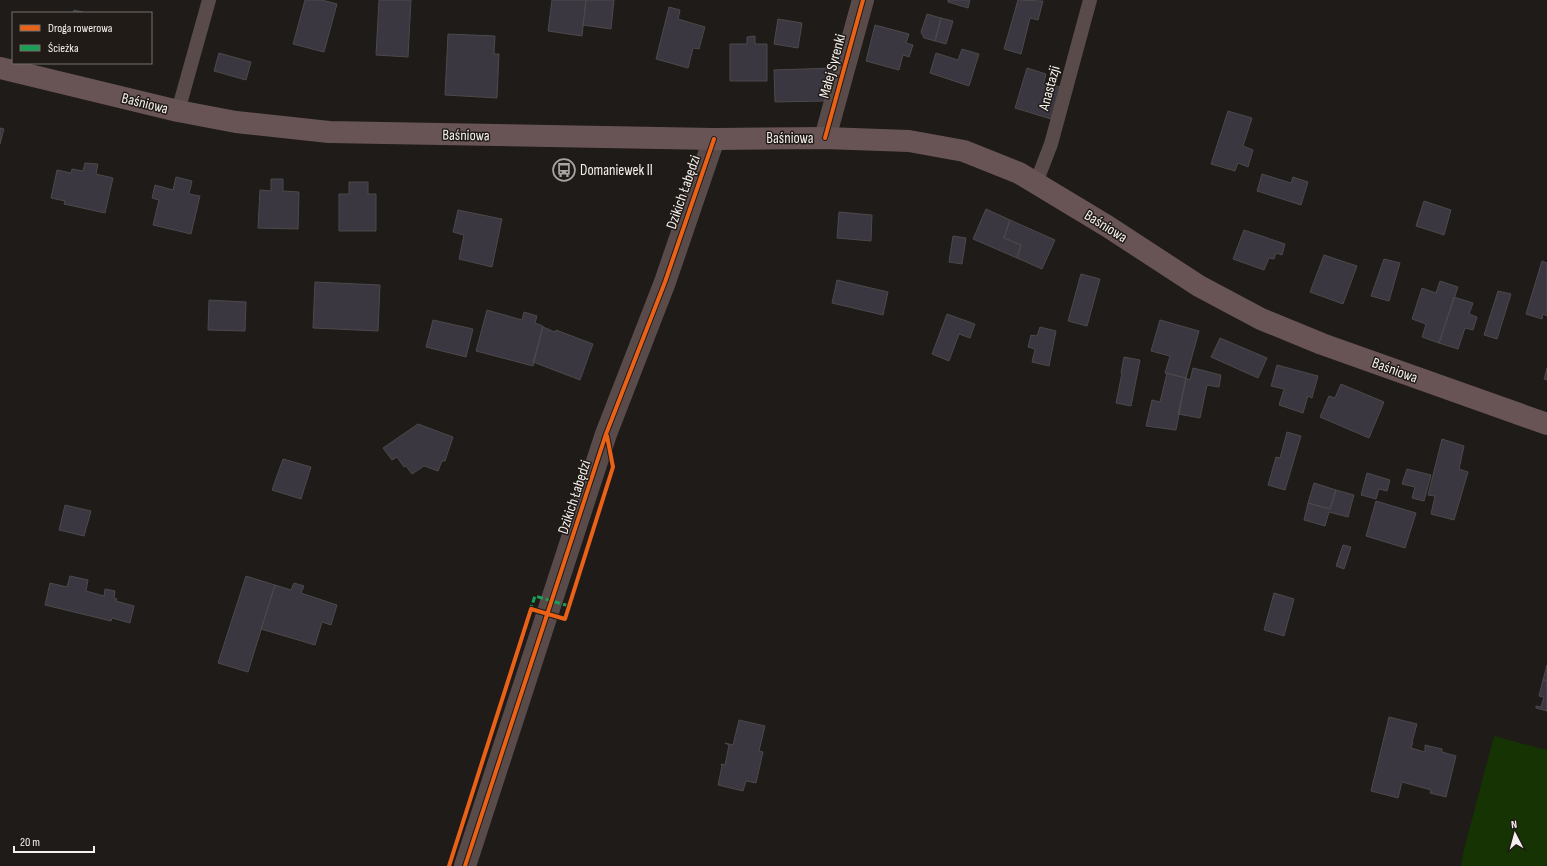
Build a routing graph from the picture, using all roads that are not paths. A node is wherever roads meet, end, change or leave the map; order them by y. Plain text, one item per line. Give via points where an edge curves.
1 (209, 0) edge
2 (863, 0) edge
3 (1090, 0) edge
4 (0, 68) edge
5 (178, 111) junction
6 (825, 138) junction
7 (714, 139) junction
8 (1036, 183) junction
9 (1547, 424) edge
10 (465, 866) edge

1 - 5 lane
2 - 6 street, Małej Syrenki
3 - 8 lane, Anastazji via 1051,144
4 - 5 main road, Baśniowa
5 - 7 main road, Baśniowa via 236,122 330,132
6 - 7 main road, Baśniowa
6 - 8 main road, Baśniowa via 909,141 964,151 1019,173
7 - 10 street, Dzikich Łabędzi via 665,282 606,434
8 - 9 main road, Baśniowa via 1199,286 1261,319 1322,344

